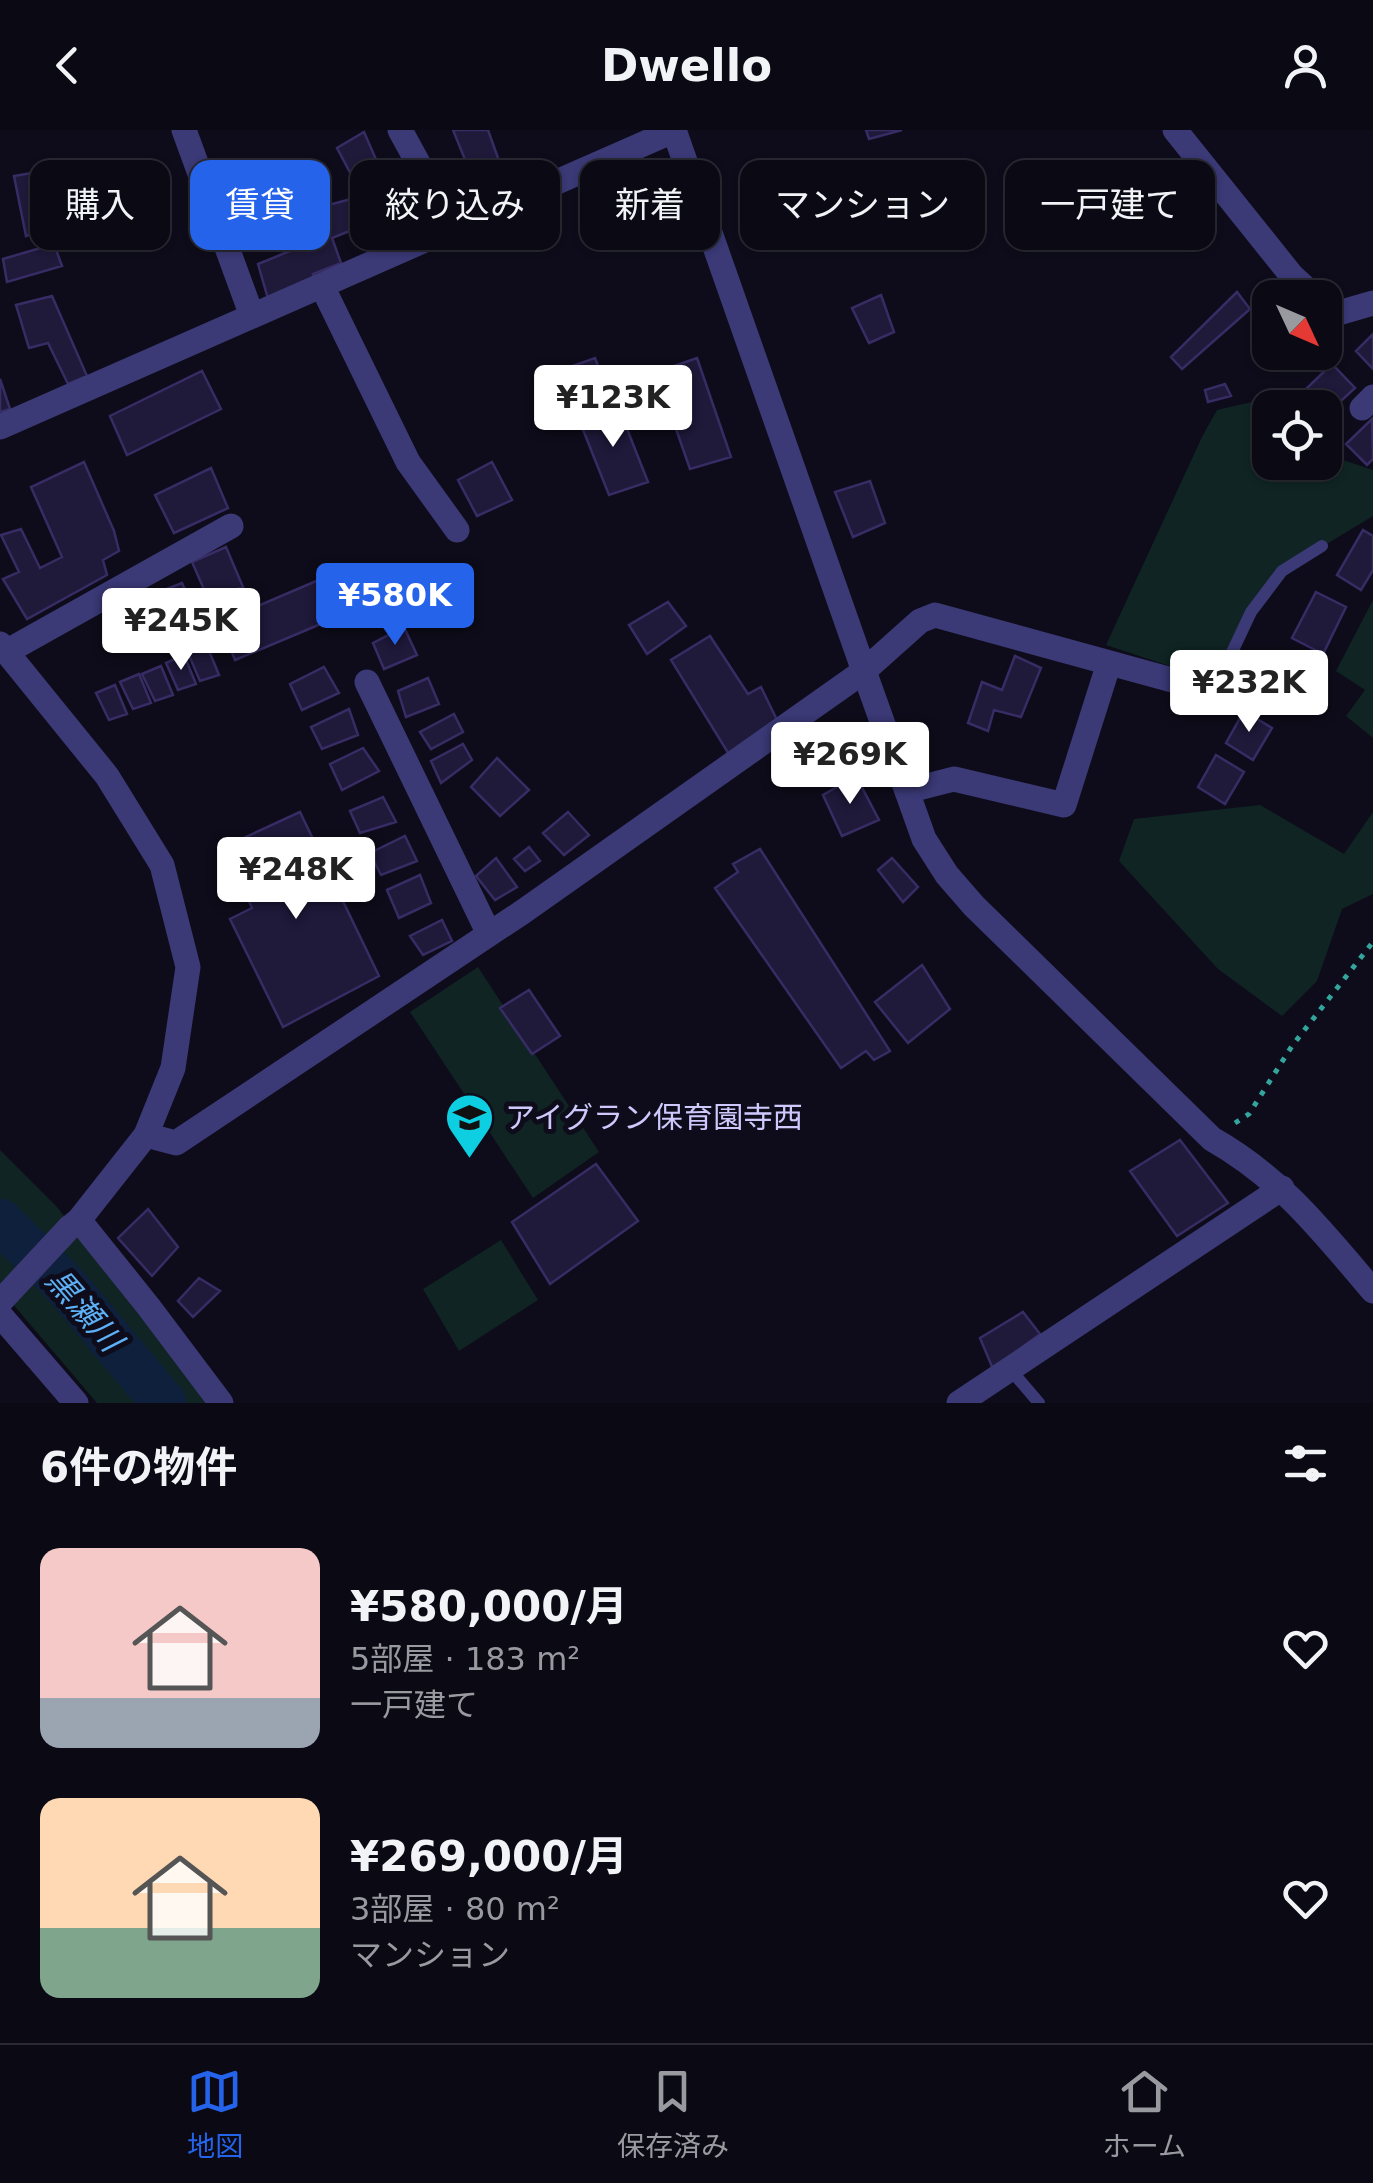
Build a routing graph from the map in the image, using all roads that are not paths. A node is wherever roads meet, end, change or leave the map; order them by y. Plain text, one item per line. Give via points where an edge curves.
1 (184, 130) edge
2 (400, 130) edge
3 (674, 130) edge
4 (1175, 130) edge
5 (416, 160) edge
6 (560, 181) edge
7 (403, 250) edge
8 (1296, 280) edge
9 (322, 286) junction
10 (1373, 304) edge
11 (1342, 312) edge
12 (252, 316) junction
13 (0, 427) edge
14 (231, 526) dead end
15 (457, 530) dead end
16 (1322, 546) dead end
17 (3, 648) edge
18 (1110, 663) junction
19 (864, 671) junction
20 (367, 682) dead end
21 (1218, 682) joint
22 (907, 791) junction
23 (489, 934) junction
24 (146, 1135) junction
25 (1282, 1188) junction
26 (74, 1224) junction
27 (1373, 1291) edge
28 (1, 1305) edge
29 (1010, 1369) junction
30 (76, 1403) edge
31 (221, 1403) edge
32 (959, 1403) edge
33 (1039, 1403) edge

1 - 12 street
2 - 5 street
3 - 6 street
3 - 19 street
4 - 8 street
7 - 9 street
9 - 12 street
9 - 15 street via 408,462
10 - 11 street
12 - 13 street
14 - 17 street
16 - 21 lane via 1282,571 1251,612
17 - 24 street via 107,776 162,865 188,967 173,1068
18 - 19 street via 936,615 920,621
18 - 21 street via 1172,680
18 - 22 street via 1064,805 954,779
19 - 22 street
19 - 23 street
20 - 23 street
22 - 25 street via 924,839 974,906 1212,1139
23 - 24 street via 176,1144
24 - 26 street
25 - 27 street
25 - 29 street
26 - 28 street
26 - 31 street via 148,1306
28 - 30 street
29 - 32 street
29 - 33 lane

